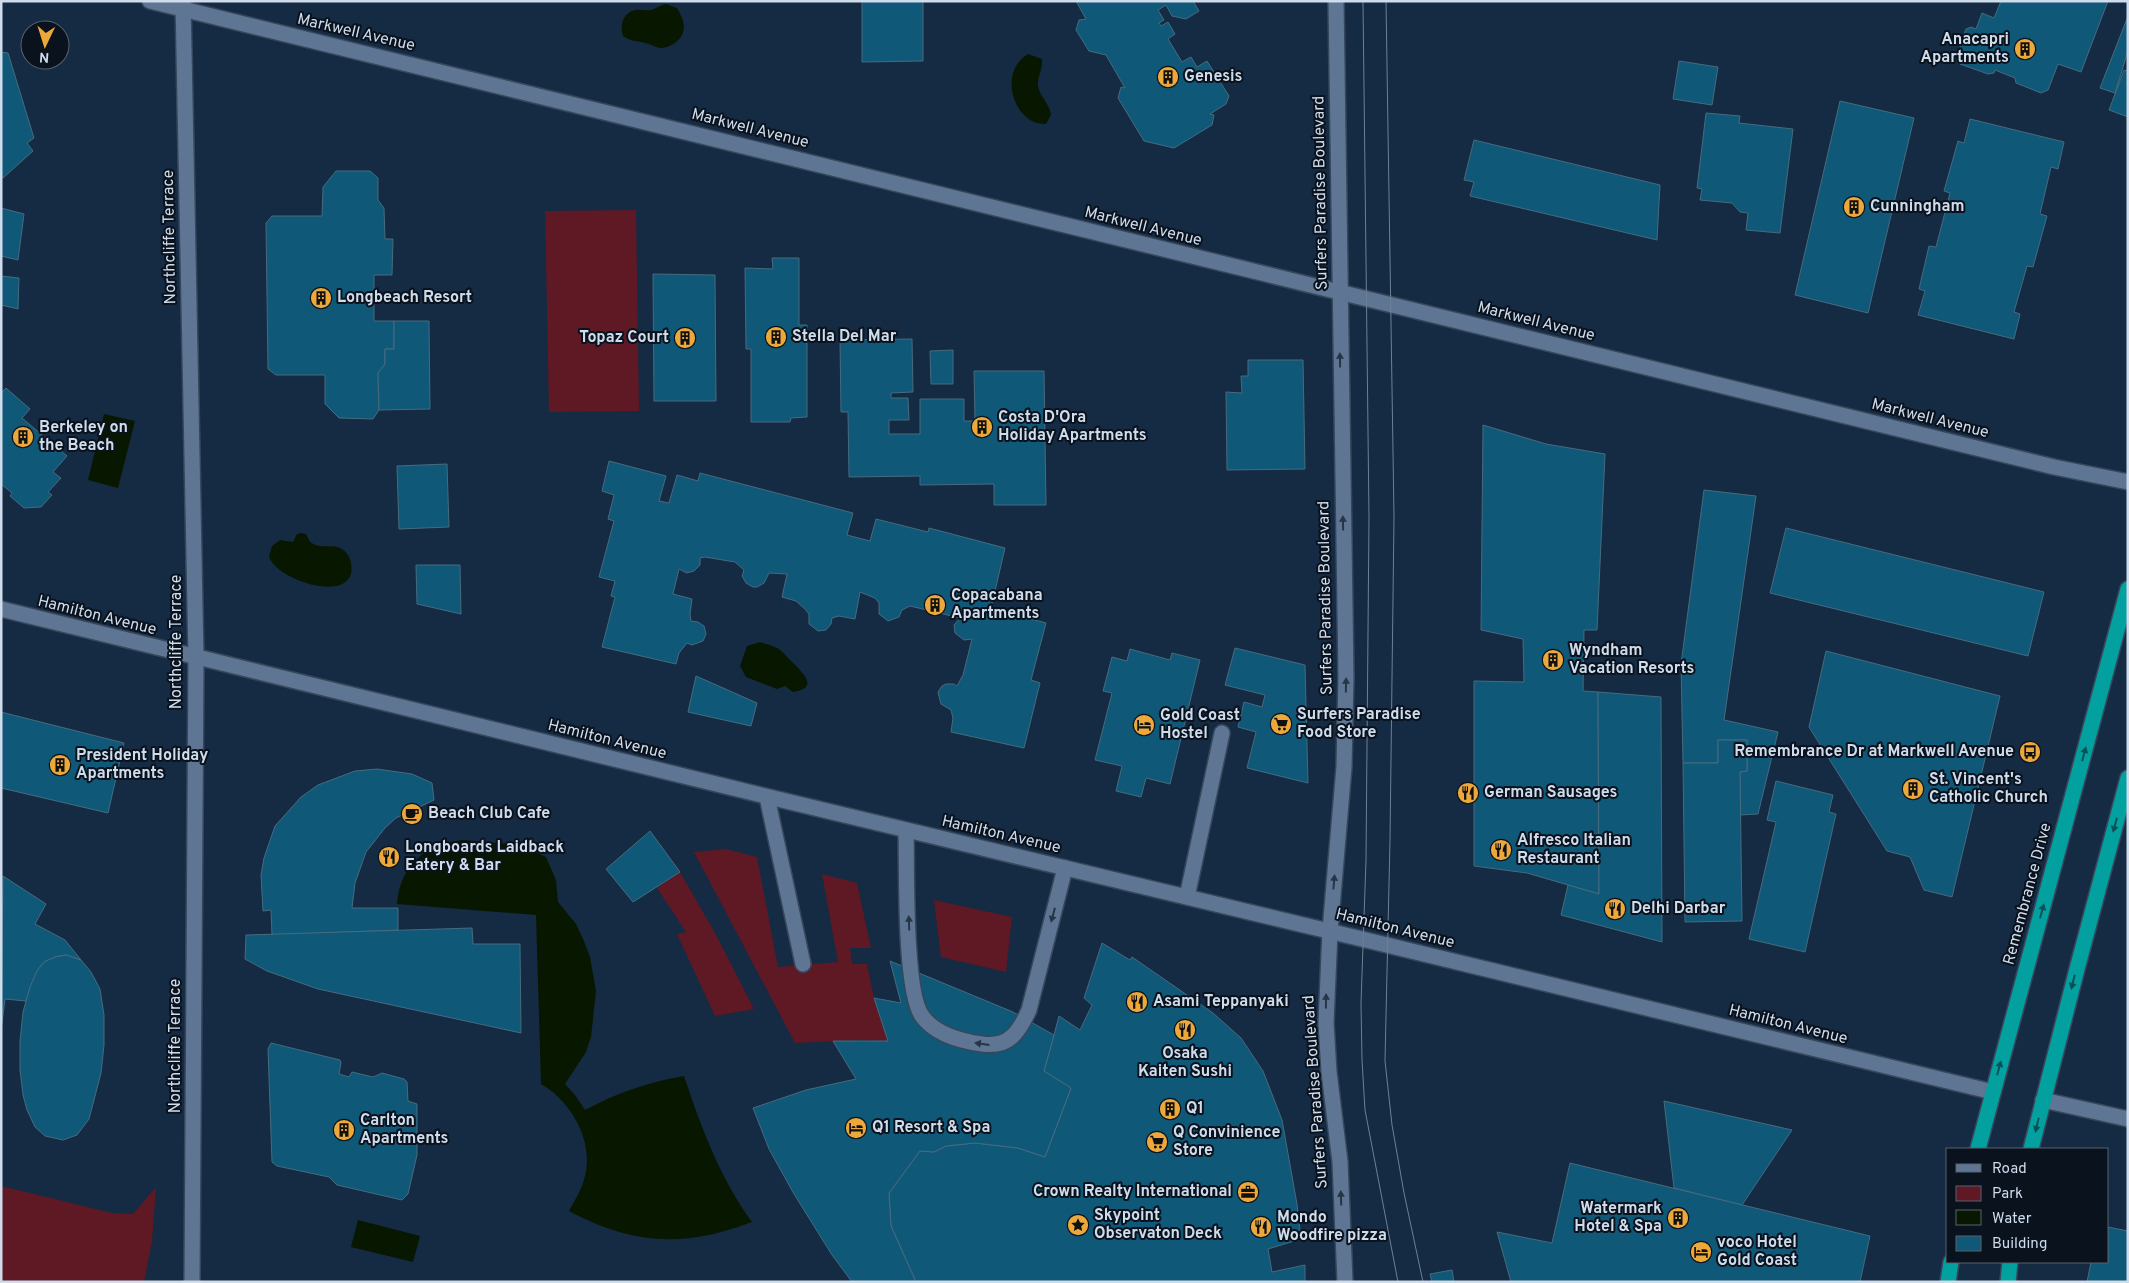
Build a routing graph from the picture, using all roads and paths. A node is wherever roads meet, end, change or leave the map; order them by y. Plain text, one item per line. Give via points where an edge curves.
1 (150, 1) edge
2 (1336, 1) edge
3 (183, 6) edge
4 (1340, 293) junction
5 (2128, 482) edge
6 (2128, 589) edge
7 (1, 609) edge
8 (196, 658) junction
9 (1222, 733) dead end
10 (2128, 778) edge
11 (767, 797) junction
12 (906, 831) junction
13 (1065, 868) junction
14 (1187, 897) junction
15 (1330, 931) junction
16 (803, 964) dead end
17 (1993, 1092) junction
18 (2043, 1100) junction
19 (2128, 1119) edge
20 (1978, 1148) edge
21 (2031, 1148) edge
22 (1951, 1263) edge
23 (2010, 1263) edge
24 (192, 1282) edge
25 (1344, 1282) edge
26 (1948, 1282) edge
27 (2008, 1282) edge

1 - 3 street, Markwell Avenue
2 - 4 street, Surfers Paradise Boulevard
3 - 4 street, Markwell Avenue
3 - 8 street, Northcliffe Terrace
4 - 5 street, Markwell Avenue via 2054,467
15 -> 4 street, Surfers Paradise Boulevard via 1344,767 1346,677
17 -> 6 highway, Remembrance Drive
7 - 8 street, Hamilton Avenue
8 - 11 street, Hamilton Avenue
8 - 24 street, Northcliffe Terrace
9 - 14 street
10 -> 18 highway
11 - 12 street, Hamilton Avenue
11 - 16 street
12 - 13 street, Hamilton Avenue
13 -> 12 street via 1029,1010 1021,1027 1007,1042 991,1046 970,1043 931,1026 914,999
13 - 14 street, Hamilton Avenue
14 - 15 street, Hamilton Avenue
15 - 17 street, Hamilton Avenue
25 -> 15 street, Surfers Paradise Boulevard via 1340,1162 1326,1024
17 - 20 highway, Remembrance Drive
18 - 19 street
18 -> 21 highway
22 - 26 highway
23 - 27 highway

